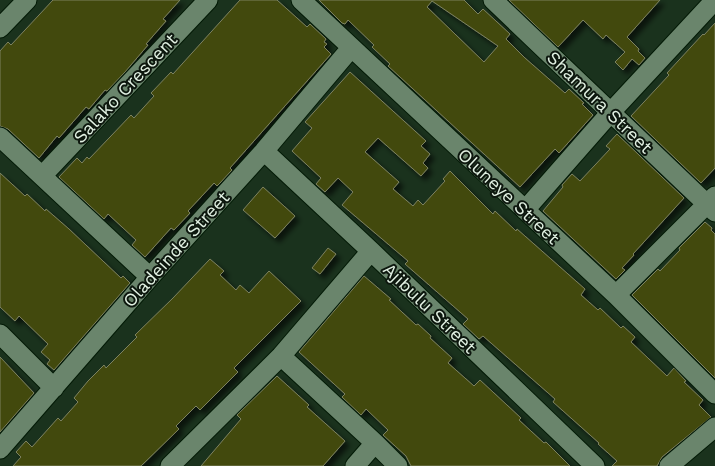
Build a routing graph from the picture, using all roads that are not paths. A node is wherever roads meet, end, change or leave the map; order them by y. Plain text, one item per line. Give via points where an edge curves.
1 (27, 0) edge
2 (208, 0) edge
3 (301, 0) edge
4 (493, 0) edge
5 (709, 2) edge
6 (0, 28) edge
7 (351, 48) junction
8 (611, 112) junction
9 (0, 137) edge
10 (264, 151) junction
11 (42, 176) junction
12 (712, 204) edge
13 (525, 210) junction
14 (371, 251) junction
15 (150, 277) junction
16 (616, 294) junction
17 (0, 334) edge
18 (281, 356) junction
19 (54, 388) junction
20 (715, 394) edge
21 (715, 427) edge
22 (375, 443) junction
23 (0, 449) edge
24 (170, 466) edge
25 (355, 466) edge
26 (398, 466) edge
27 (595, 466) edge
28 (669, 466) edge

1 - 6 street
2 - 11 street, Salako Crescent
3 - 7 street, Oluneye Street
4 - 8 street, Shamura Street
5 - 8 street
7 - 10 street, Oladeinde Street
7 - 13 street, Oluneye Street
8 - 12 street, Shamura Street
8 - 13 street
9 - 11 street
10 - 14 street, Ajibulu Street
10 - 15 street, Oladeinde Street
11 - 15 street
12 - 16 street
13 - 16 street, Oluneye Street
14 - 18 street
14 - 27 street, Ajibulu Street
15 - 19 street, Oladeinde Street
16 - 20 street, Oluneye Street
17 - 19 street
18 - 22 street
18 - 24 street
19 - 23 street, Oladeinde Street
21 - 28 street
22 - 25 street
22 - 26 street

